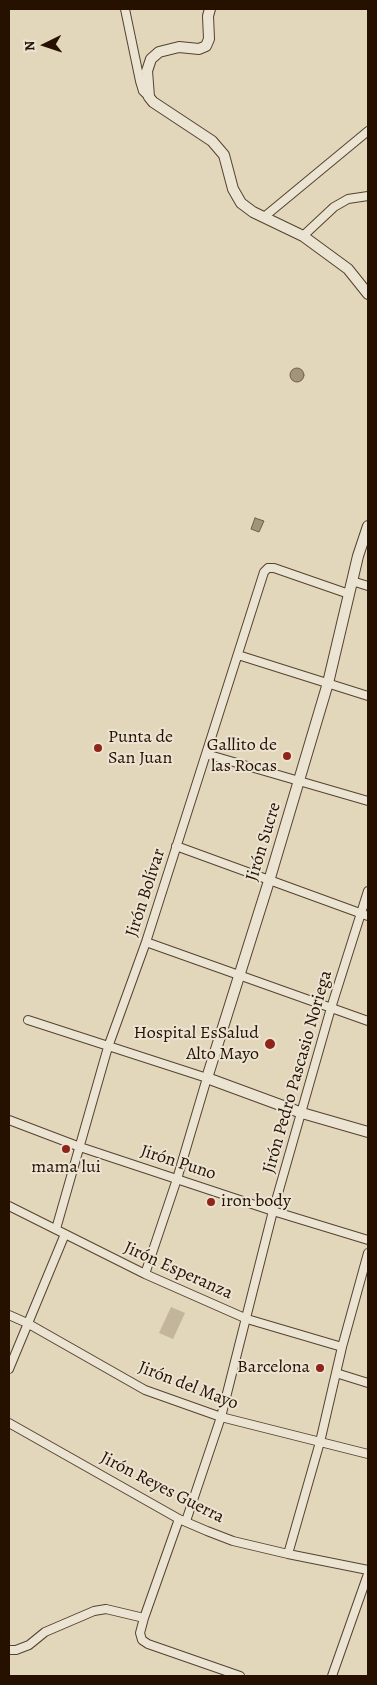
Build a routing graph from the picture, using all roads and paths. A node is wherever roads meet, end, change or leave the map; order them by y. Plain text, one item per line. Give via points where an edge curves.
1 (124, 9) edge
2 (210, 9) edge
3 (149, 97) junction
4 (367, 133) edge
5 (368, 196) edge
6 (264, 217) junction
7 (303, 236) junction
8 (368, 294) edge
9 (368, 526) edge
10 (352, 581) junction
11 (368, 586) edge
12 (349, 594) junction
13 (238, 655) junction
14 (328, 683) junction
15 (368, 696) edge
16 (206, 754) junction
17 (300, 780) junction
18 (368, 801) edge
19 (176, 846) junction
20 (269, 881) junction
21 (368, 891) edge
22 (365, 915) edge
23 (146, 942) junction
24 (240, 976) junction
25 (331, 1008) junction
26 (28, 1020) dead end
27 (368, 1021) edge
28 (108, 1047) junction
29 (207, 1078) junction
30 (302, 1112) junction
31 (9, 1120) edge
32 (368, 1132) edge
33 (80, 1147) junction
34 (178, 1179) junction
35 (9, 1206) edge
36 (273, 1211) junction
37 (56, 1229) junction
38 (65, 1234) junction
39 (368, 1240) edge
40 (368, 1253) edge
41 (145, 1274) junction
42 (9, 1315) edge
43 (246, 1318) junction
44 (27, 1323) junction
45 (342, 1347) junction
46 (9, 1369) edge
47 (336, 1373) junction
48 (368, 1383) edge
49 (221, 1417) junction
50 (9, 1423) edge
51 (320, 1442) junction
52 (368, 1454) edge
53 (183, 1520) junction
54 (288, 1554) junction
55 (368, 1572) edge
56 (144, 1618) junction
57 (9, 1650) edge
58 (240, 1676) edge
59 (332, 1676) edge

1 - 3 street via 140,82
2 - 3 street via 206,46 199,49 179,47 159,52 151,59 147,71
3 - 6 street via 212,141 224,155 233,189 241,203
4 - 6 street
5 - 7 street via 348,199 334,207
6 - 7 street
7 - 8 street via 348,269
9 - 10 street, Jirón Sucre
10 - 11 street
10 - 12 street, Jirón Sucre
12 - 13 street, Jirón Bolívar via 268,568
12 - 14 street, Jirón Sucre
13 - 14 street
13 - 16 street, Jirón Bolívar
14 - 15 street
14 - 17 street, Jirón Sucre
16 - 17 street
16 - 19 street, Jirón Bolívar
17 - 18 street
17 - 20 street, Jirón Sucre
19 - 20 street
19 - 23 street, Jirón Bolívar
20 - 22 street
20 - 24 street, Jirón Sucre
21 - 22 street, Jirón Pedro Pascasio Noriega
22 - 25 street, Jirón Pedro Pascasio Noriega
23 - 24 street
23 - 28 street, Jirón Bolívar
24 - 25 street
24 - 29 street, Jirón Sucre
25 - 27 street
25 - 30 street, Jirón Pedro Pascasio Noriega
26 - 28 street
28 - 29 street
28 - 33 street, Jirón Bolívar
29 - 30 street
29 - 34 street
30 - 32 street
30 - 36 street, Jirón Pedro Pascasio Noriega
31 - 33 street, Jirón Puno
33 - 34 street, Jirón Puno
33 - 37 street, Jirón Bolívar
34 - 36 street, Jirón Puno
34 - 41 street
35 - 37 street, Jirón Esperanza
36 - 39 street, Jirón Puno
36 - 43 street, Jirón Pedro Pascasio Noriega
37 - 38 street, Jirón Esperanza
38 - 41 street, Jirón Esperanza
38 - 44 street
40 - 45 street
41 - 43 street, Jirón Esperanza
42 - 44 street, Jirón del Mayo
43 - 45 street, Jirón Esperanza
43 - 49 street, Jirón Pedro Pascasio Noriega
44 - 46 street
44 - 49 street, Jirón del Mayo via 145,1390
45 - 47 street
47 - 48 street
47 - 51 street
49 - 51 street, Jirón del Mayo
49 - 53 street, Jirón Pedro Pascasio Noriega
50 - 53 street, Jirón Reyes Guerra
51 - 52 street, Jirón del Mayo
51 - 54 street
53 - 54 street, Jirón Reyes Guerra via 233,1541
53 - 56 street, Jirón Pedro Pascasio Noriega
54 - 55 street, Jirón Reyes Guerra
55 - 59 street
56 - 57 street via 106,1609 94,1610 45,1632 29,1645
56 - 58 street, Jirón Pedro Pascasio Noriega via 140,1633 148,1644

